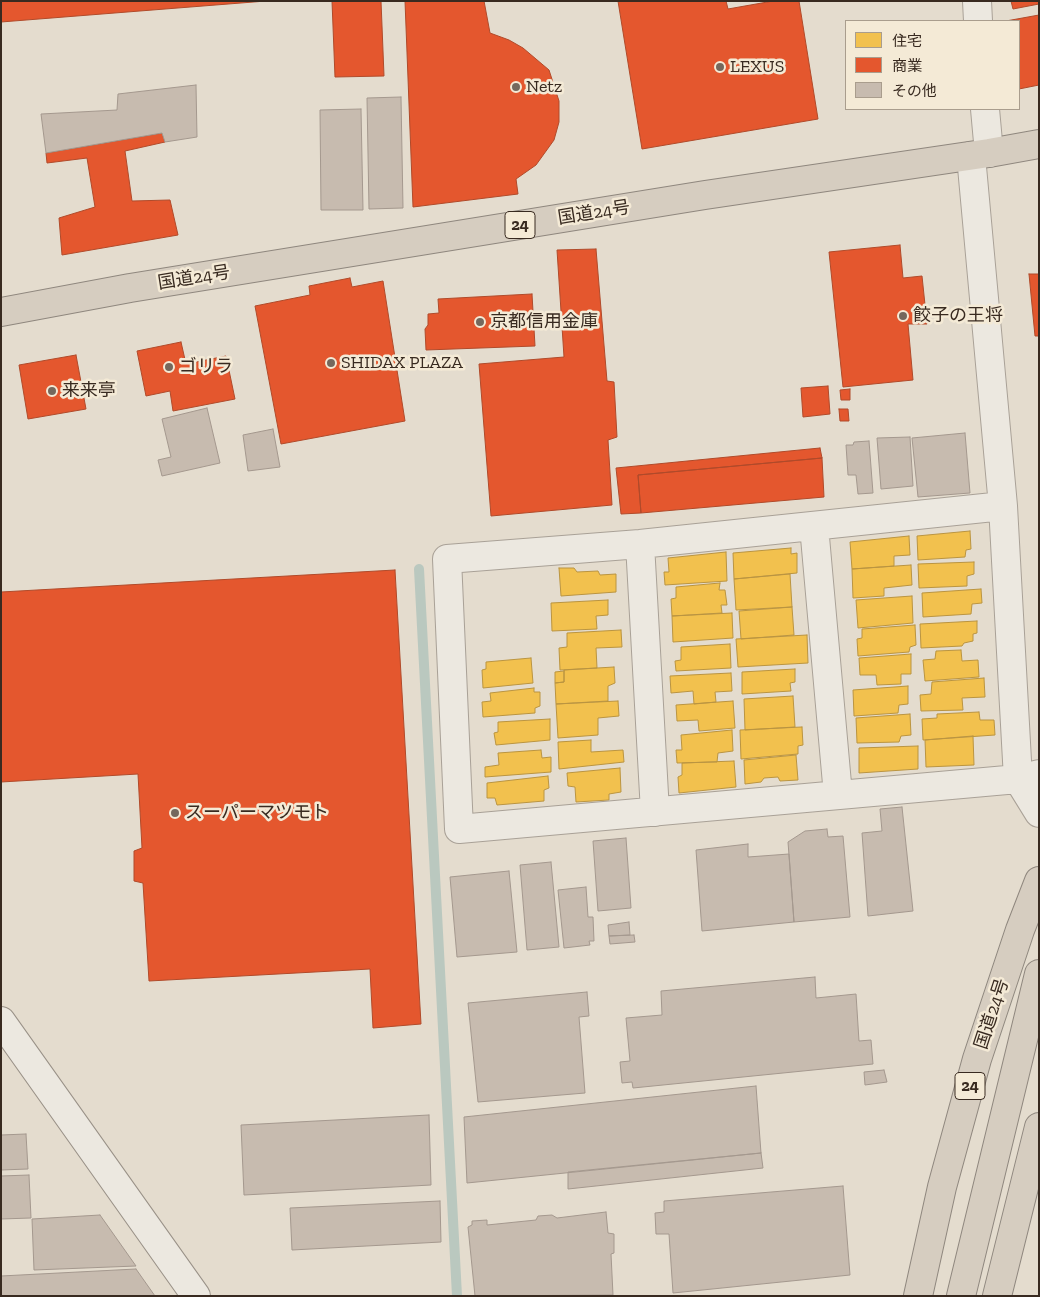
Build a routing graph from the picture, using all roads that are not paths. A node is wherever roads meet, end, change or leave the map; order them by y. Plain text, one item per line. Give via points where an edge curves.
1 (977, 1) edge
2 (978, 20) edge
3 (985, 110) edge
4 (1039, 144) edge
5 (980, 154) junction
6 (1, 312) edge
7 (1003, 506) junction
8 (814, 526) junction
9 (640, 544) junction
10 (1028, 776) edge
11 (838, 795) junction
12 (655, 812) junction
13 (1039, 813) edge
14 (1039, 881) edge
15 (1039, 974) edge
16 (1, 1021) edge
17 (1039, 1127) edge
18 (196, 1296) edge
19 (918, 1296) edge
20 (961, 1296) edge
21 (997, 1296) edge

1 - 2 street
3 - 5 street
4 - 5 highway, 国道24号 / 24
5 - 6 highway, 国道24号 / 24 via 666,201
5 - 7 street
7 - 8 street
7 - 10 street
8 - 9 street
8 - 11 street
9 - 12 street
9 - 12 street via 447,559 459,829
10 - 11 street
10 - 13 street
11 - 12 street
14 - 19 highway, 国道24号 / 24 via 977,1059 942,1187
15 - 20 highway
16 - 18 street
17 - 21 highway

